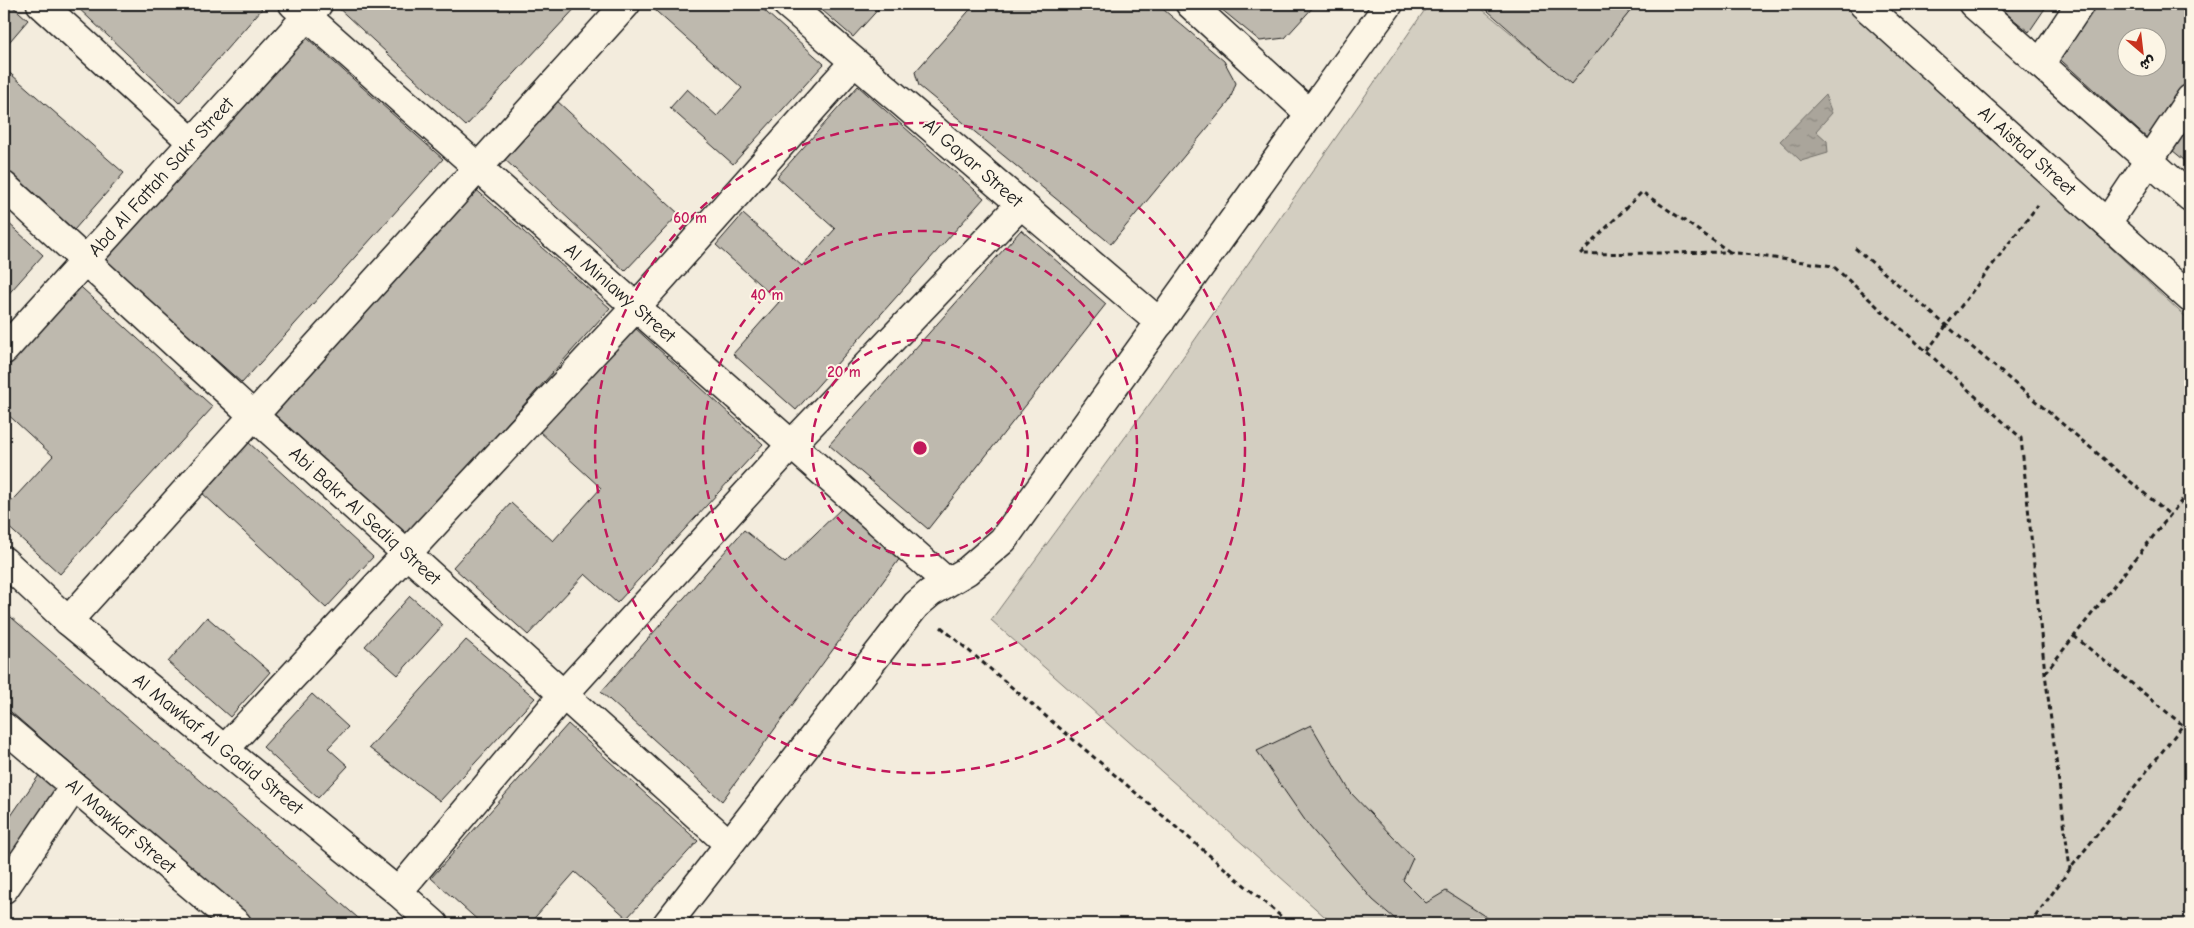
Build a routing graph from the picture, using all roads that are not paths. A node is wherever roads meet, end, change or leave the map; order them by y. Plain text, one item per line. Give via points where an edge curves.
1 (41, 4) edge
2 (626, 4) edge
3 (787, 4) edge
4 (1190, 4) edge
5 (1389, 4) edge
6 (1973, 4) edge
7 (2080, 4) edge
8 (306, 8) edge
9 (1878, 9) edge
10 (854, 62) junction
11 (2040, 64) junction
12 (2190, 99) edge
13 (1310, 114) junction
14 (192, 142) junction
15 (2150, 161) junction
16 (478, 167) junction
17 (4, 186) edge
18 (2190, 197) edge
19 (1021, 204) junction
20 (2107, 223) junction
21 (85, 261) junction
22 (2190, 298) edge
23 (636, 307) junction
24 (1160, 323) junction
25 (4, 350) edge
26 (254, 416) junction
27 (792, 444) junction
28 (408, 555) junction
29 (4, 561) edge
30 (947, 582) junction
31 (68, 620) junction
32 (563, 695) junction
33 (4, 727) edge
34 (224, 750) junction
35 (74, 787) junction
36 (729, 844) junction
37 (4, 889) edge
38 (398, 892) junction
39 (237, 924) edge
40 (434, 924) edge
41 (667, 924) edge

1 - 14 street
2 - 16 street
3 - 10 street, Al Gayar Street
4 - 13 street
5 - 13 street
6 - 11 street
7 - 11 street
8 - 14 street, Abd Al Fattah Sakr Street
8 - 16 street, Al Miniawy Street
9 - 20 street, Al Aistad Street
10 - 19 street, Al Gayar Street
10 - 23 street
11 - 15 street
12 - 15 street
13 - 24 street
14 - 21 street, Abd Al Fattah Sakr Street
15 - 18 street
15 - 20 street
16 - 23 street, Al Miniawy Street
16 - 26 street
17 - 21 street, Abi Bakr Al Sediq Street
19 - 24 street, Al Gayar Street
19 - 27 street
20 - 22 street, Al Aistad Street
21 - 25 street, Abd Al Fattah Sakr Street
21 - 26 street, Abi Bakr Al Sediq Street
23 - 27 street, Al Miniawy Street
23 - 28 street
24 - 30 street via 1003,540 974,566
26 - 28 street, Abi Bakr Al Sediq Street
26 - 31 street
27 - 30 street, Al Miniawy Street
27 - 32 street
28 - 32 street, Abi Bakr Al Sediq Street
28 - 34 street
29 - 31 street, Al Mawkaf Al Gadid Street
30 - 36 street via 916,605
31 - 34 street, Al Mawkaf Al Gadid Street
32 - 36 street, Abi Bakr Al Sediq Street
32 - 38 street
33 - 35 street, Al Mawkaf Street
34 - 38 street, Al Mawkaf Al Gadid Street
35 - 37 street
35 - 39 street, Al Mawkaf Street
36 - 41 street
38 - 40 street, Al Mawkaf Al Gadid Street

